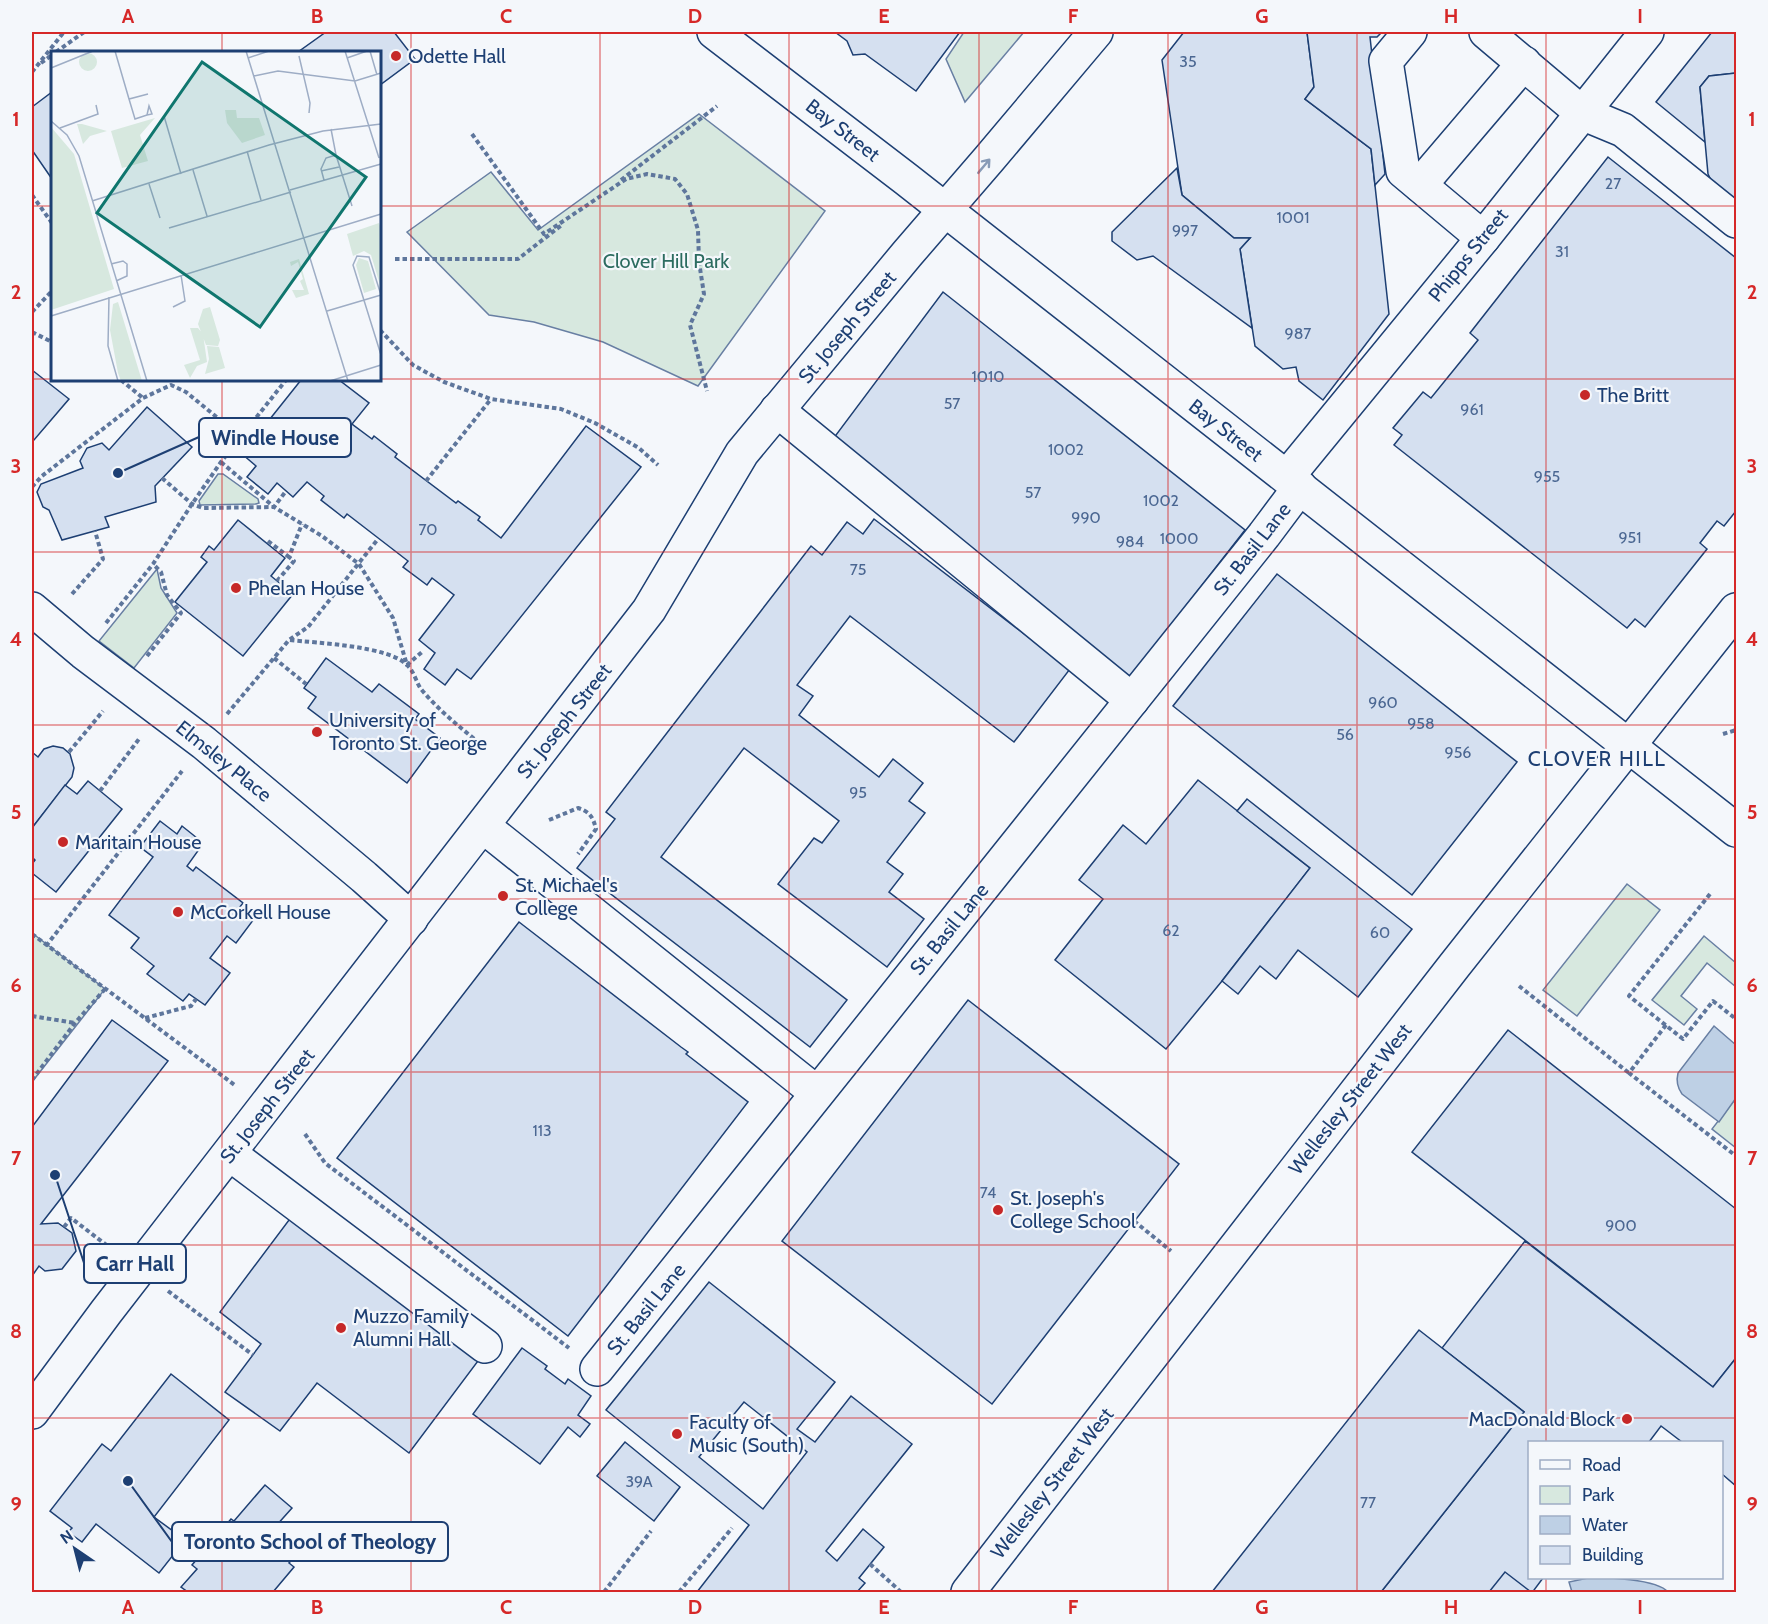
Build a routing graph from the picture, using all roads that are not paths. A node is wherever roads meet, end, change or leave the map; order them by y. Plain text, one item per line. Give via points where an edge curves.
1 (714, 32) edge
2 (1095, 32) edge
3 (1410, 32) edge
4 (1486, 32) edge
5 (1647, 32) edge
6 (1524, 63) junction
7 (1582, 112) junction
8 (1420, 185) junction
9 (946, 211) junction
10 (1737, 221) edge
11 (1482, 238) junction
12 (777, 410) junction
13 (1293, 482) junction
14 (1737, 610) edge
15 (39, 615) edge
16 (1132, 700) junction
17 (1630, 746) junction
18 (483, 826) junction
19 (1737, 830) edge
20 (411, 919) junction
21 (817, 1093) junction
22 (230, 1154) junction
23 (485, 1346) dead end
24 (597, 1369) road end
25 (32, 1412) edge
26 (968, 1593) edge

1 - 9 street, Bay Street
9 -> 2 street, St. Joseph Street
3 - 8 street via 1386,61 1403,171
4 - 6 street
5 - 7 street, Phipps Street
6 - 7 street
6 - 8 street
7 - 10 street via 1623,130
7 - 11 street, Phipps Street
8 - 11 street
9 - 12 street, St. Joseph Street
9 - 13 street, Bay Street
11 - 13 street, Phipps Street
12 - 16 street
12 - 18 street, St. Joseph Street via 742,453 650,610
13 - 16 street, St. Basil Lane via 1264,535
13 - 17 street, Bay Street
14 - 17 street, Wellesley Street West
15 - 20 street, Elmsley Place via 231,765
16 - 21 street, St. Basil Lane
17 - 19 street, Bay Street
17 - 26 street, Wellesley Street West via 1454,966
18 - 20 street, St. Joseph Street
18 - 21 street
20 - 22 street, St. Joseph Street
21 - 24 street, St. Basil Lane
22 - 23 street
22 - 25 street, St. Joseph Street

